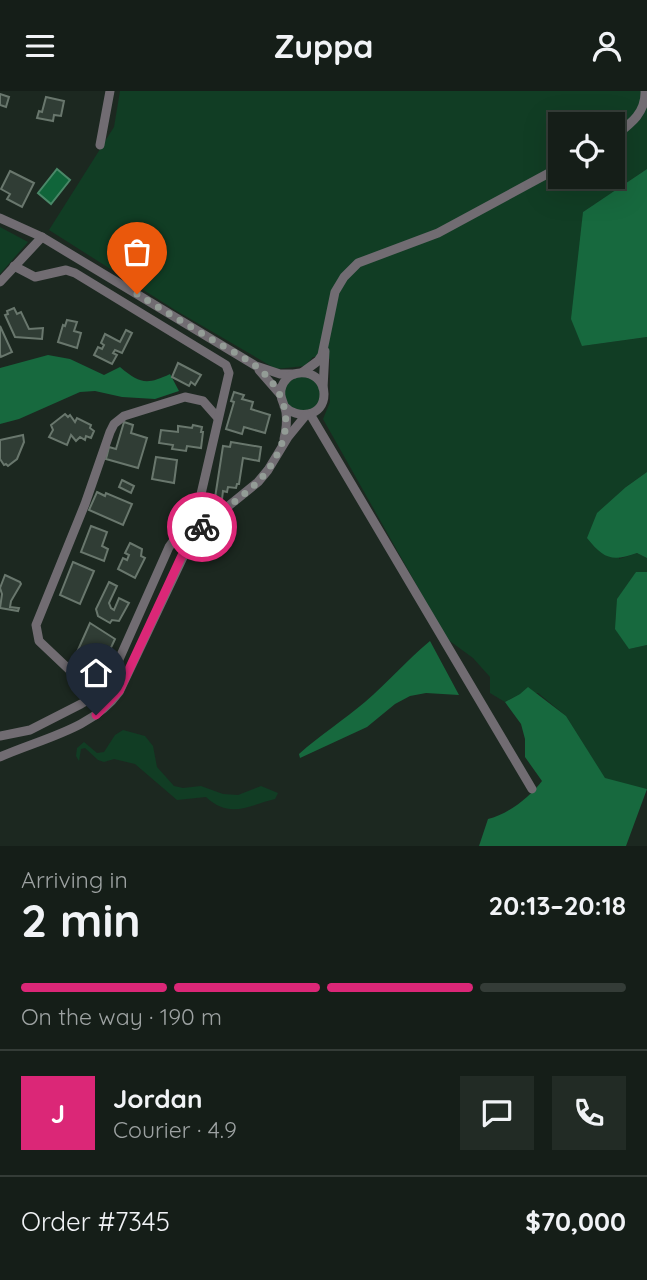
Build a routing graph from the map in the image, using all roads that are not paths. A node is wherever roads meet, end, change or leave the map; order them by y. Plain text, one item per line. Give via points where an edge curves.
1 (110, 91) edge
2 (645, 91) edge
3 (625, 128) edge
4 (100, 145) dead end
5 (548, 173) edge
6 (0, 218) edge
7 (42, 237) junction
8 (14, 266) junction
9 (0, 282) edge
10 (324, 345) junction
11 (256, 366) junction
12 (298, 373) junction
13 (323, 388) junction
14 (281, 394) junction
15 (284, 406) junction
16 (311, 413) junction
17 (218, 418) junction
18 (283, 445) junction
19 (96, 695) junction
20 (0, 736) edge
21 (0, 757) edge
22 (532, 789) dead end

1 - 4 street
2 - 3 street via 640,113
5 - 10 street via 438,233 358,263 335,292
6 - 7 street
7 - 8 street
7 - 11 street
8 - 9 street
8 - 17 street via 35,277 75,272 226,365 229,373
10 - 12 street via 318,361
10 - 13 street
11 - 12 street via 280,374
11 - 14 street
12 - 13 street via 313,375
12 - 14 street via 284,382
13 - 16 street via 323,400
14 - 15 street
15 - 16 street via 294,414
15 - 18 street
16 - 18 street
16 - 22 street
17 - 19 street via 198,507 169,547 113,673
17 - 19 street via 203,401 185,397 124,416 110,432 36,625 39,641
18 - 21 street via 258,482 194,534 113,701 86,721
19 - 20 street via 30,730

